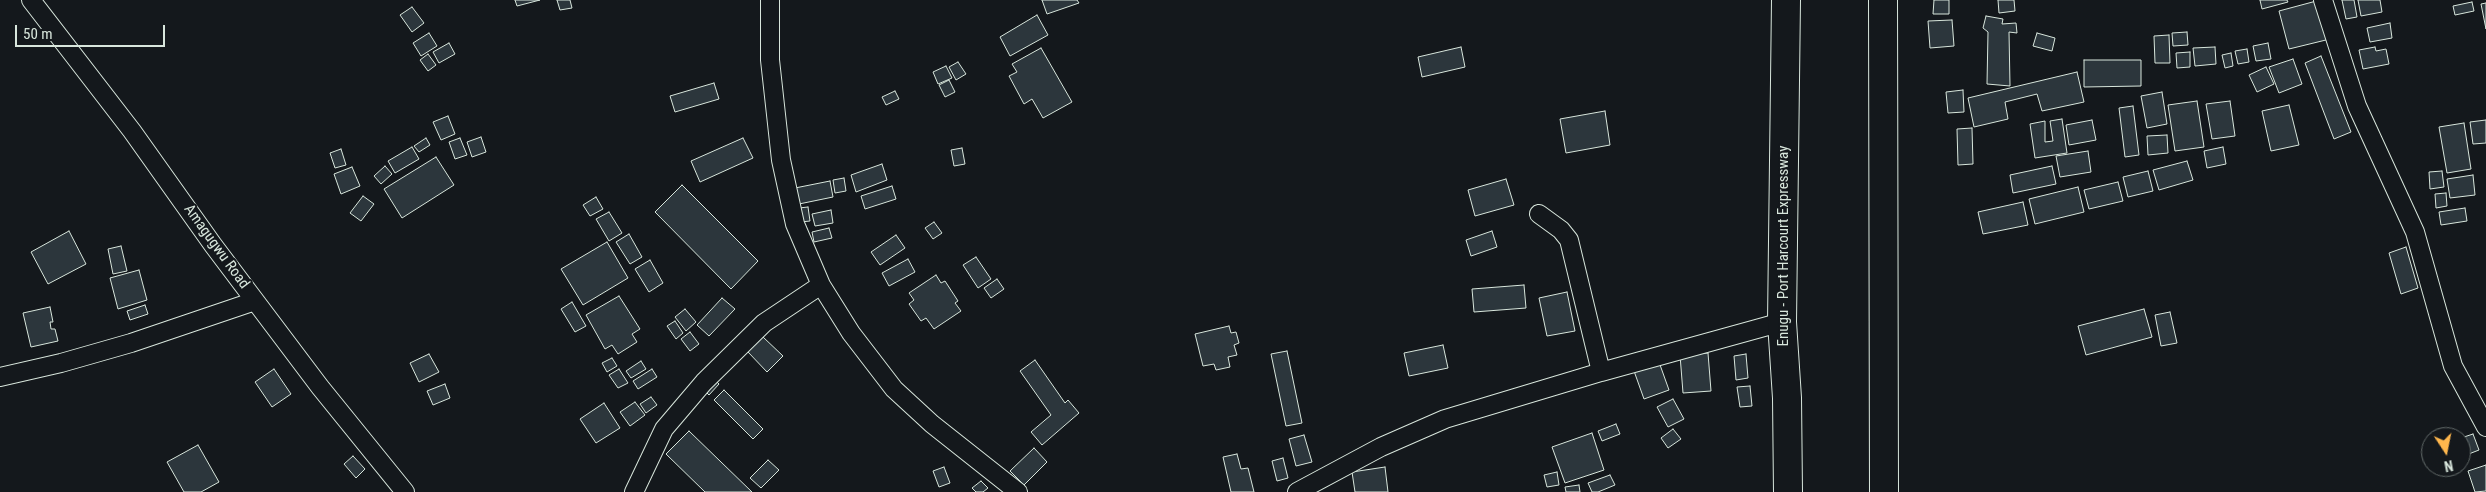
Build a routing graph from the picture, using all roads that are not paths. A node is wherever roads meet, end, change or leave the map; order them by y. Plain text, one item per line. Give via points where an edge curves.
1 (31, 0) edge
2 (770, 0) edge
3 (1786, 0) edge
4 (1883, 0) edge
5 (2323, 0) edge
6 (1539, 214) dead end
7 (820, 285) junction
8 (256, 301) junction
9 (1782, 322) junction
10 (1601, 372) junction
11 (0, 377) edge
12 (2486, 427) edge
13 (405, 492) edge
14 (634, 492) edge
15 (1018, 492) edge
16 (1297, 492) edge
17 (1788, 492) edge
18 (1884, 492) edge

1 - 8 street, Amagugwu Road via 132,130
2 - 7 street via 770,60 781,160 796,224
3 - 9 highway, Enugu - Port Harcourt Expressway
4 - 18 highway
5 - 12 street via 2357,106 2415,232 2453,366
6 - 10 street via 1569,240
7 - 14 street via 764,323 704,382 664,429
7 - 15 street via 851,333 894,389 932,424
8 - 11 street via 61,364
8 - 13 street, Amagugwu Road
9 - 10 street
9 - 17 highway, Enugu - Port Harcourt Expressway
10 - 16 street via 1445,419 1381,447

